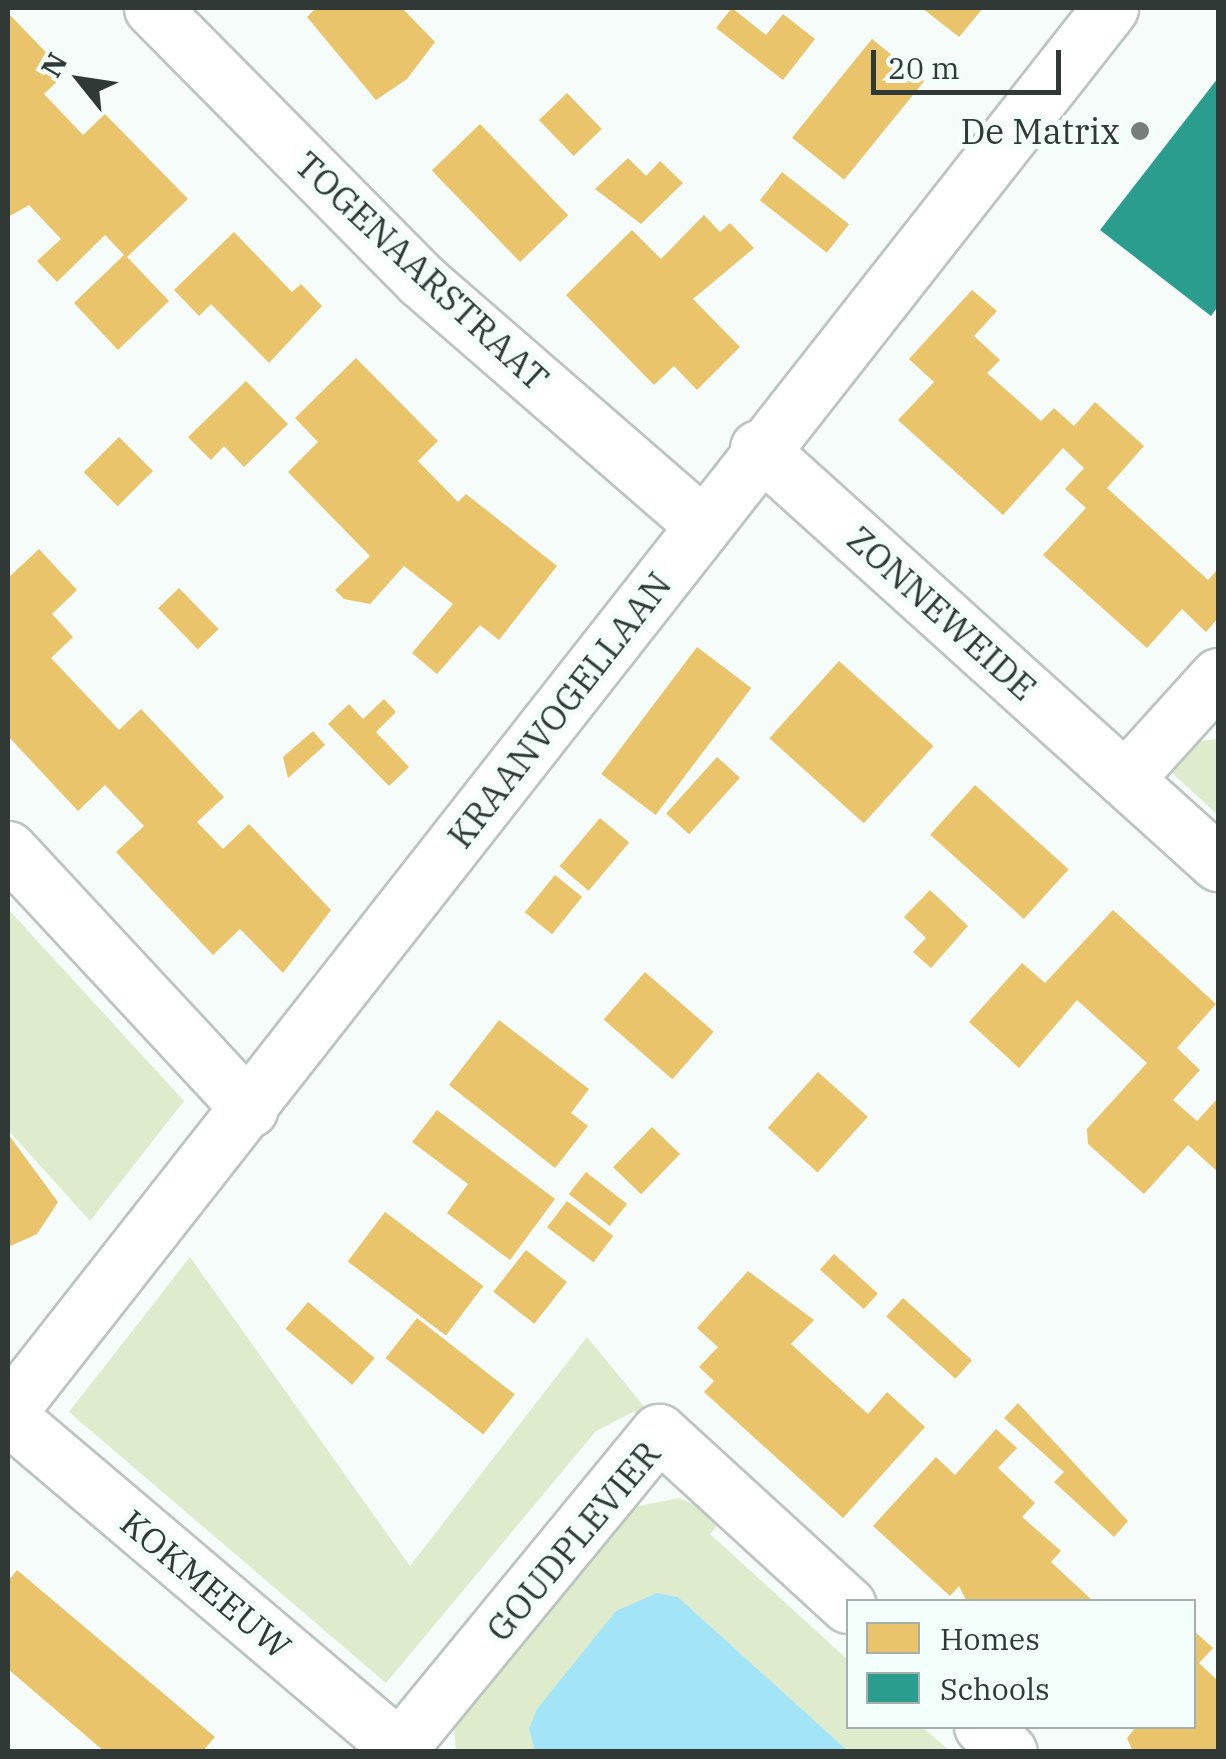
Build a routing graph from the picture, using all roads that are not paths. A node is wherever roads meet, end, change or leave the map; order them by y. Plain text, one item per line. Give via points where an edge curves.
1 (152, 8) edge
2 (1110, 8) edge
3 (758, 448) junction
4 (702, 524) junction
5 (1218, 676) edge
6 (1125, 778) junction
7 (8, 849) edge
8 (1218, 863) edge
9 (250, 1109) junction
10 (8, 1414) edge
11 (846, 1603) edge
12 (985, 1729) edge
13 (402, 1750) edge
14 (1009, 1752) edge

1 - 4 street, TOGENAARSTRAAT via 421,280
2 - 3 street, KRAANVOGELLAAN
3 - 4 street, KRAANVOGELLAAN
3 - 6 street, ZONNEWEIDE
4 - 9 street, KRAANVOGELLAAN
5 - 6 street
6 - 8 street, ZONNEWEIDE
7 - 9 street
9 - 10 street, KRAANVOGELLAAN
10 - 13 street, KOKMEEUW
11 - 13 street, GOUDPLEVIER via 659,1432
12 - 14 street

